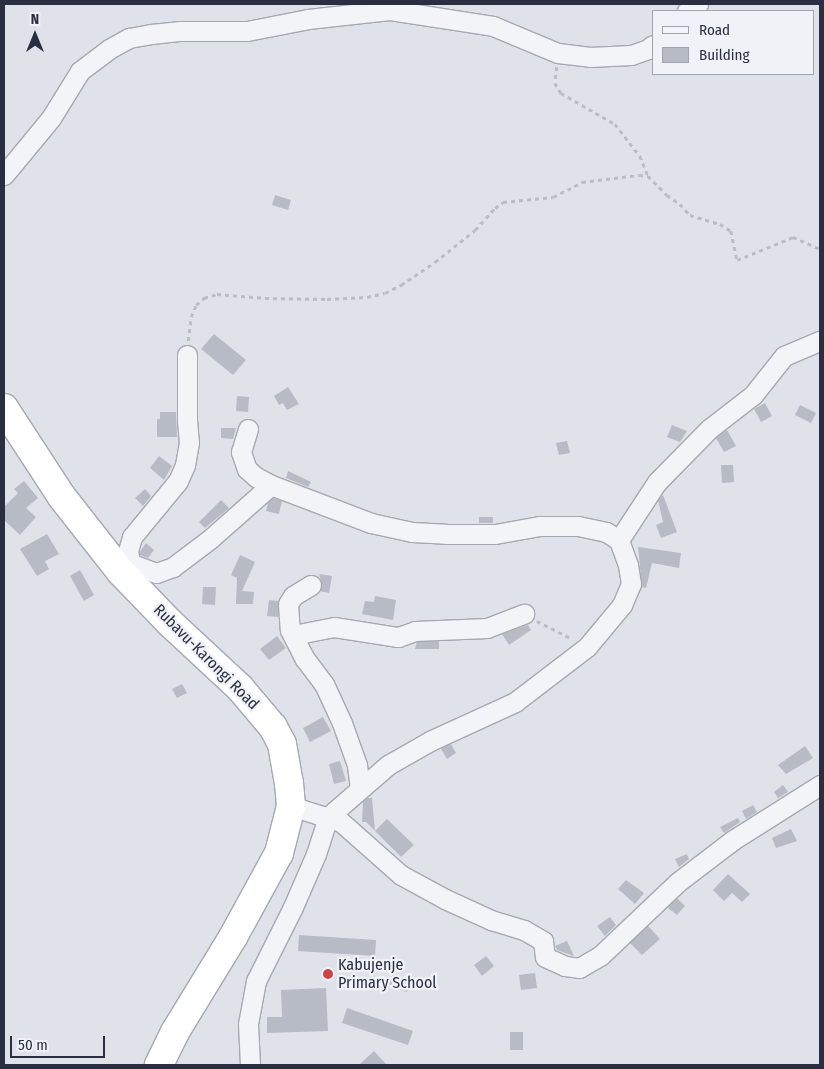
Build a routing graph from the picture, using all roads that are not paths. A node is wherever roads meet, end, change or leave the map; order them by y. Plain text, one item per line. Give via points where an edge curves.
1 (652, 46) edge
2 (4, 175) edge
3 (820, 341) edge
4 (187, 355) road end
5 (4, 408) edge
6 (248, 429) dead end
7 (271, 485) junction
8 (619, 540) junction
9 (125, 567) junction
10 (311, 585) dead end
11 (524, 614) road end
12 (292, 635) junction
13 (820, 785) edge
14 (360, 788) junction
15 (291, 806) junction
16 (328, 817) junction
17 (158, 1065) edge
18 (250, 1065) edge

1 - 2 street via 631,55 558,53 493,26 390,10 308,19 247,31 179,31 129,38 80,72 51,118
3 - 8 street via 784,356 753,395 709,429 657,482
4 - 9 street via 189,443 185,465 178,481 132,537
5 - 9 highway, Rubavu-Karongi Road via 62,497
6 - 7 street via 242,444 243,462 256,478
7 - 8 street via 371,523 412,532 495,534 540,526 578,526 606,532
7 - 9 street via 210,539 165,571 156,573
8 - 14 street via 628,565 630,584 622,605 588,647 515,702 430,740 388,765
9 - 15 highway, Rubavu-Karongi Road via 169,622 240,688 273,727 284,751
10 - 12 street via 293,596 288,604
11 - 12 street via 487,628 415,631 398,637 334,628
12 - 14 street via 324,684 342,722 357,765
13 - 16 street via 733,840 678,882 600,956 579,968 545,957 543,941 524,930 491,920 401,875 347,827
14 - 16 street
15 - 16 street
15 - 17 highway, Rubavu-Karongi Road via 275,862
16 - 18 street via 293,907 256,981 248,1024

